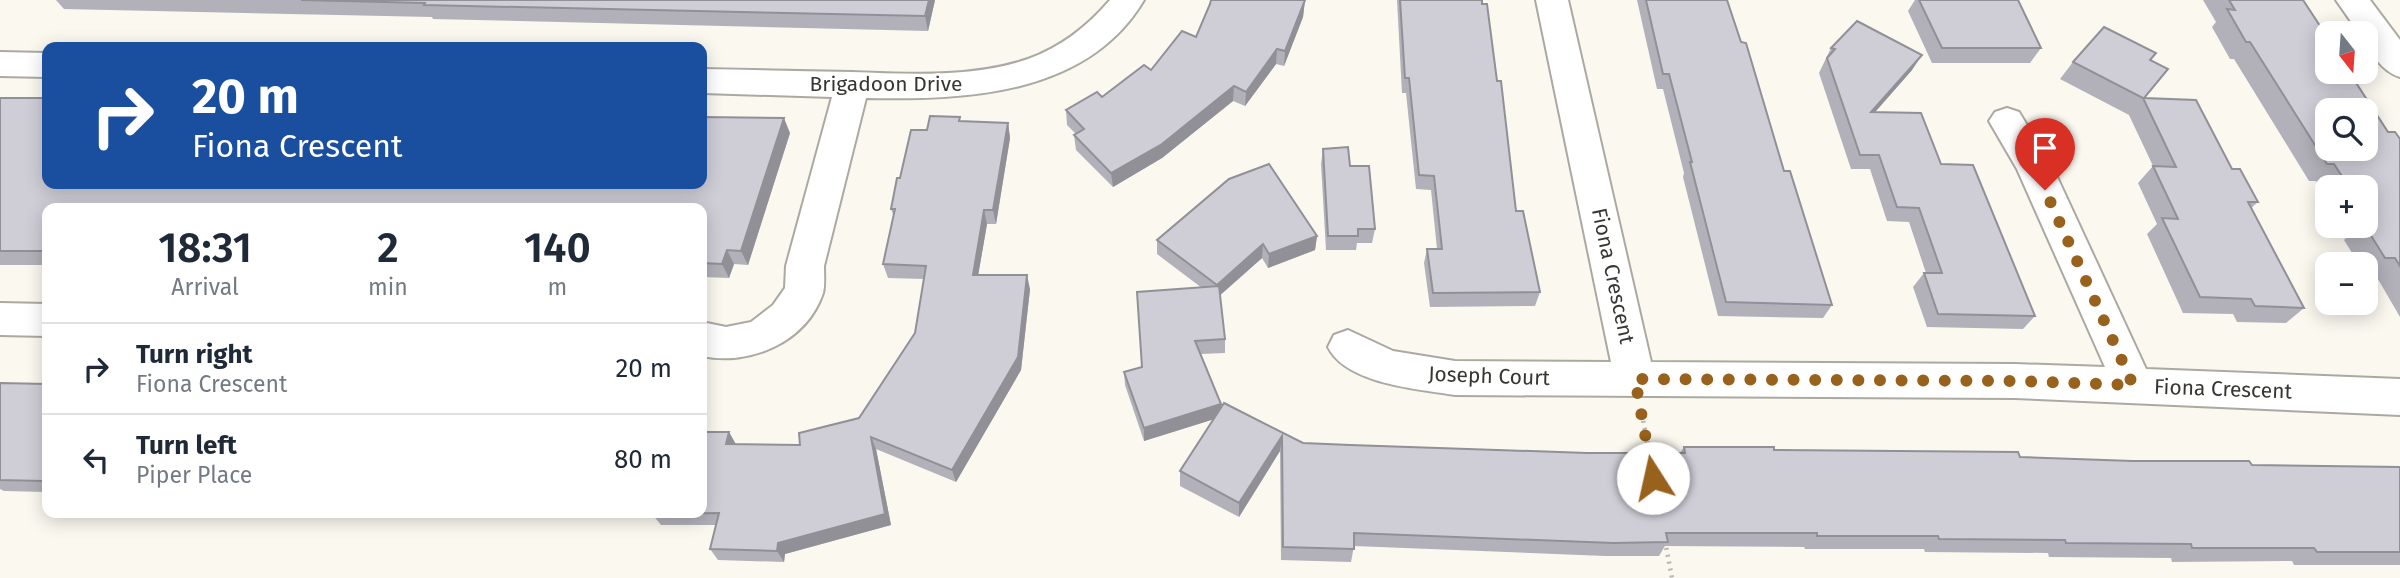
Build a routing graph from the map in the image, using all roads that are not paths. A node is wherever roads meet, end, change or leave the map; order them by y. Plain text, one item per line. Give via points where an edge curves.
1 (1128, 0) edge
2 (1552, 0) edge
3 (2351, 0) edge
4 (0, 64) edge
5 (42, 65) edge
6 (2400, 65) edge
7 (707, 82) edge
8 (852, 85) junction
9 (2007, 121) dead end
10 (0, 319) edge
11 (42, 320) edge
12 (707, 340) edge
13 (1348, 347) dead end
14 (1635, 379) junction
15 (2133, 385) junction
16 (2400, 397) edge

1 - 8 street, Brigadoon Drive via 1080,46 1014,76 948,87
2 - 14 street, Fiona Crescent
3 - 6 street
4 - 5 street
7 - 8 street, Brigadoon Drive
8 - 12 street via 806,266 804,292 787,316 762,336 726,344
9 - 15 street via 2034,166
10 - 11 street
13 - 14 street, Joseph Court via 1387,367 1433,375
14 - 15 street, Fiona Crescent
15 - 16 street, Fiona Crescent

